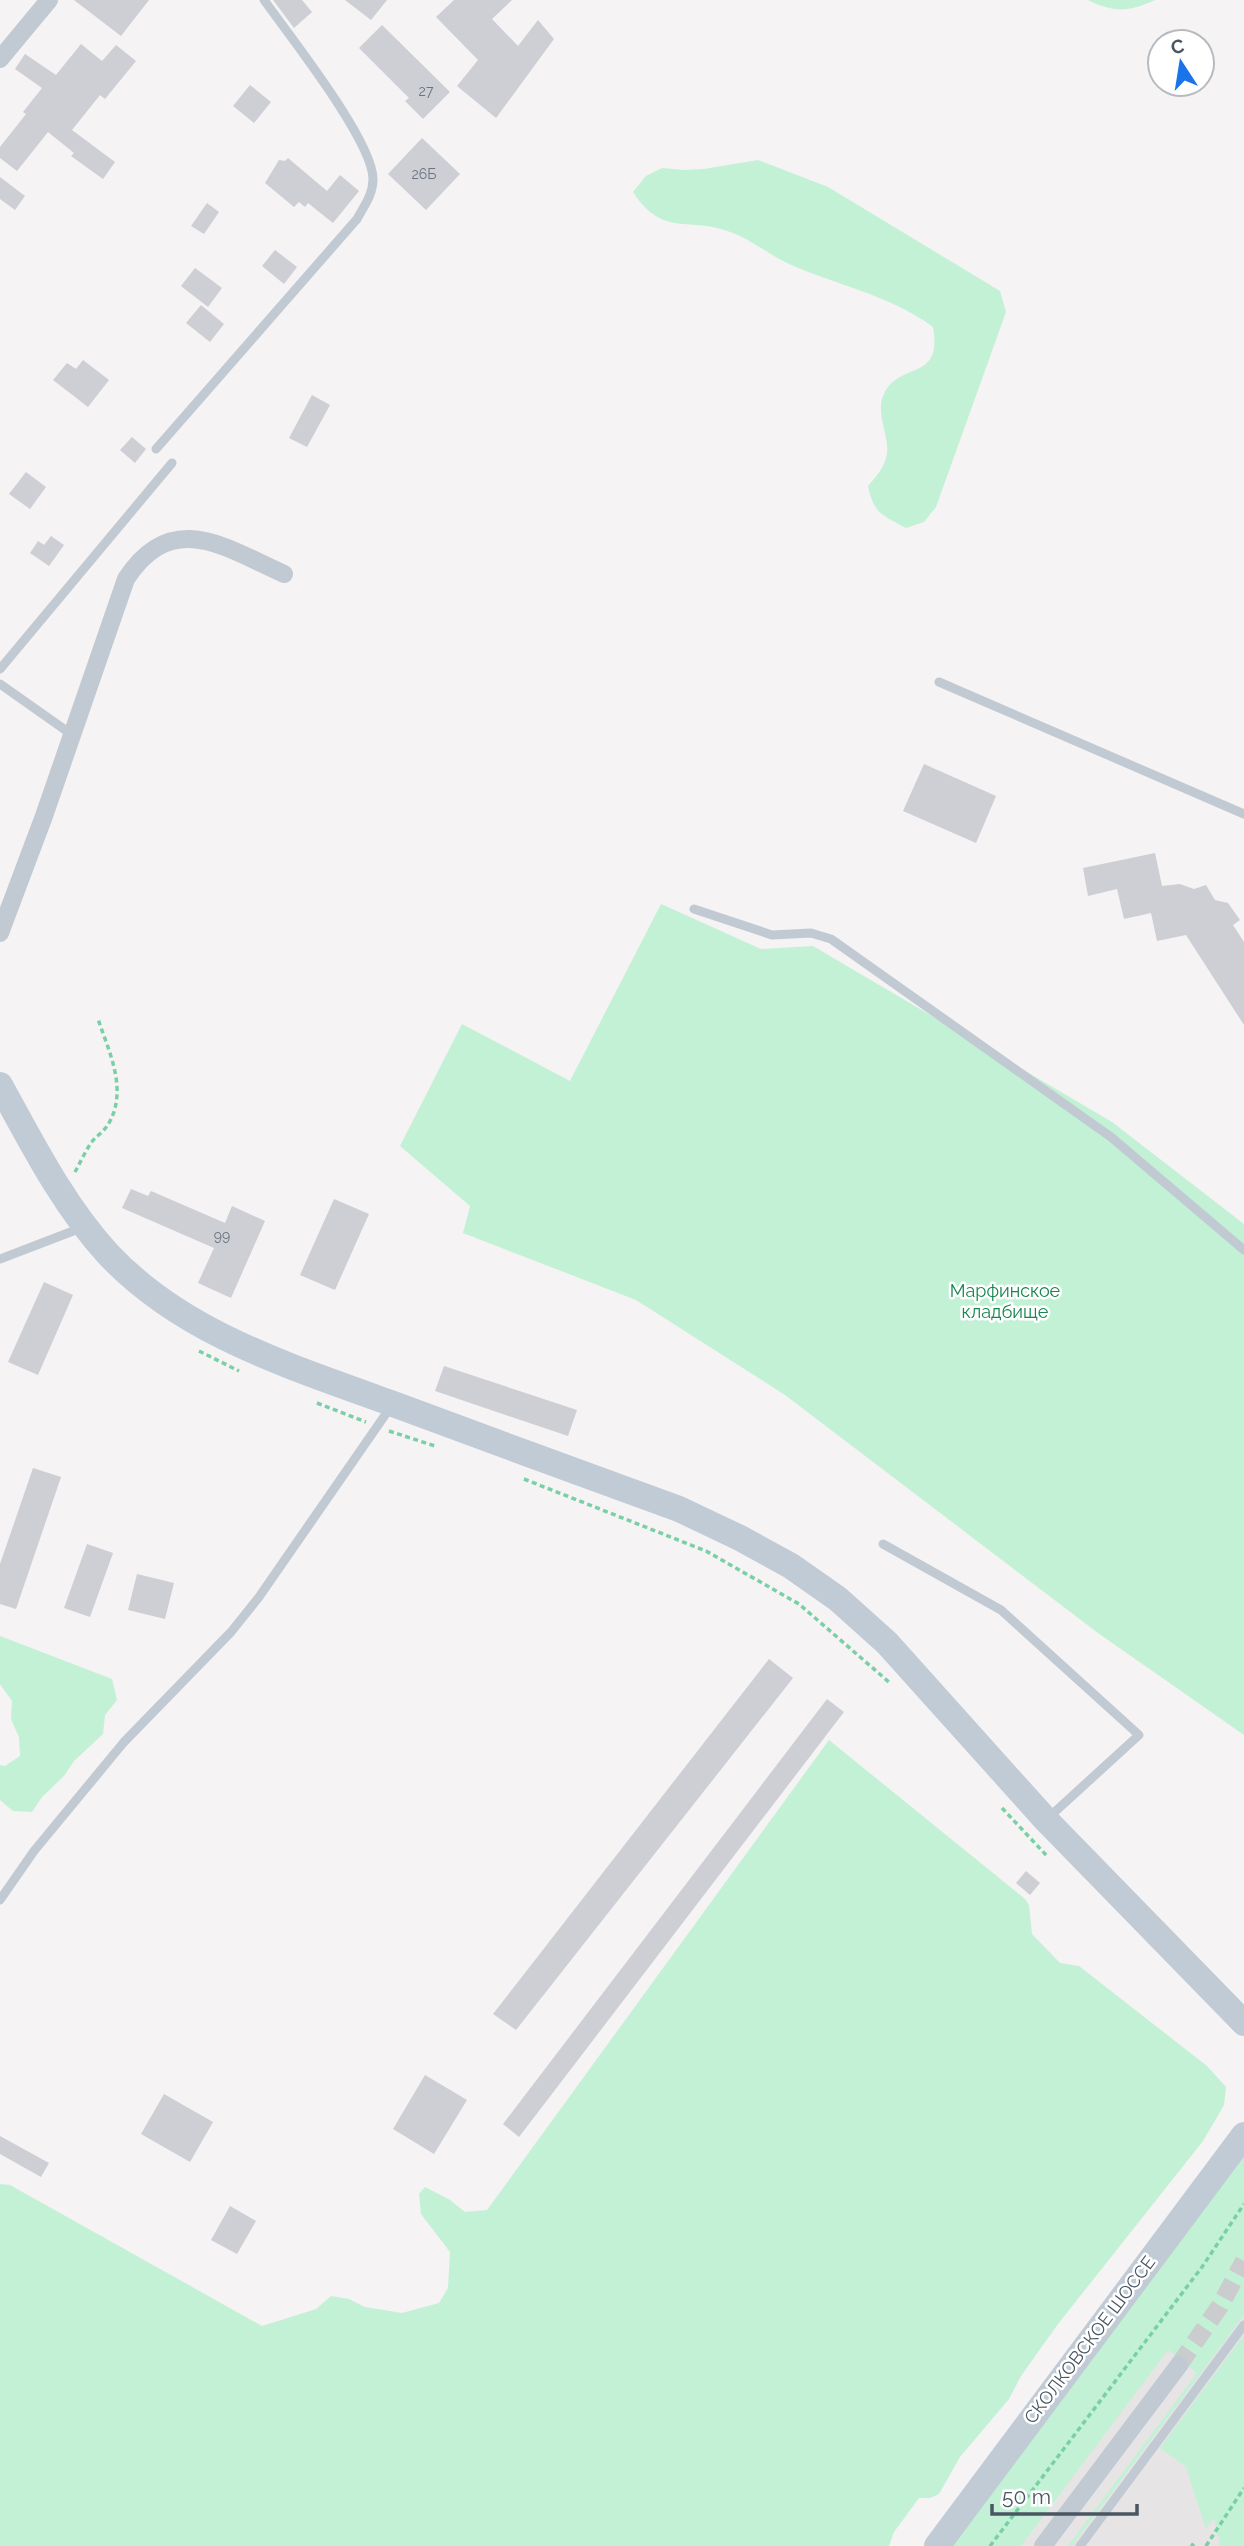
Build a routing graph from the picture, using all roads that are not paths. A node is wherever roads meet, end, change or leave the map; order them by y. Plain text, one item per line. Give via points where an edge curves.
1 (49, 0) edge
2 (264, 0) edge
3 (0, 59) edge
4 (156, 449) dead end
5 (172, 463) dead end
6 (284, 574) dead end
7 (0, 669) edge
8 (939, 682) dead end
9 (0, 684) edge
10 (71, 734) junction
11 (1244, 814) edge
12 (694, 909) dead end
13 (0, 933) edge
14 (0, 1085) edge
15 (86, 1226) junction
16 (1244, 1250) edge
17 (0, 1259) edge
18 (393, 1404) junction
19 (883, 1544) dead end
20 (1046, 1820) junction
21 (0, 1900) edge
22 (1243, 2021) edge
23 (1244, 2135) edge
24 (1244, 2325) edge
25 (1179, 2365) tunnel mouth
26 (937, 2546) edge
27 (1043, 2546) edge
28 (1080, 2546) edge

1 - 3 street
2 - 4 lane via 342,111 370,163 372,193 357,219
5 - 7 lane
6 - 10 street via 210,541 188,538 148,553 126,579
8 - 11 lane
9 - 10 lane
10 - 13 street
12 - 16 lane via 772,935 811,933 831,939 1111,1137
14 - 15 street via 62,1194
15 - 17 lane
15 - 18 street via 139,1283 197,1323 281,1363
18 - 20 street via 679,1509 791,1566 838,1599 887,1643
18 - 21 lane via 245,1614 124,1742 34,1851
19 - 20 lane via 1001,1609 1139,1735
20 - 22 street
23 - 26 street, СКОЛКОВСКОЕ ШОССЕ
24 - 28 lane
25 - 27 street

